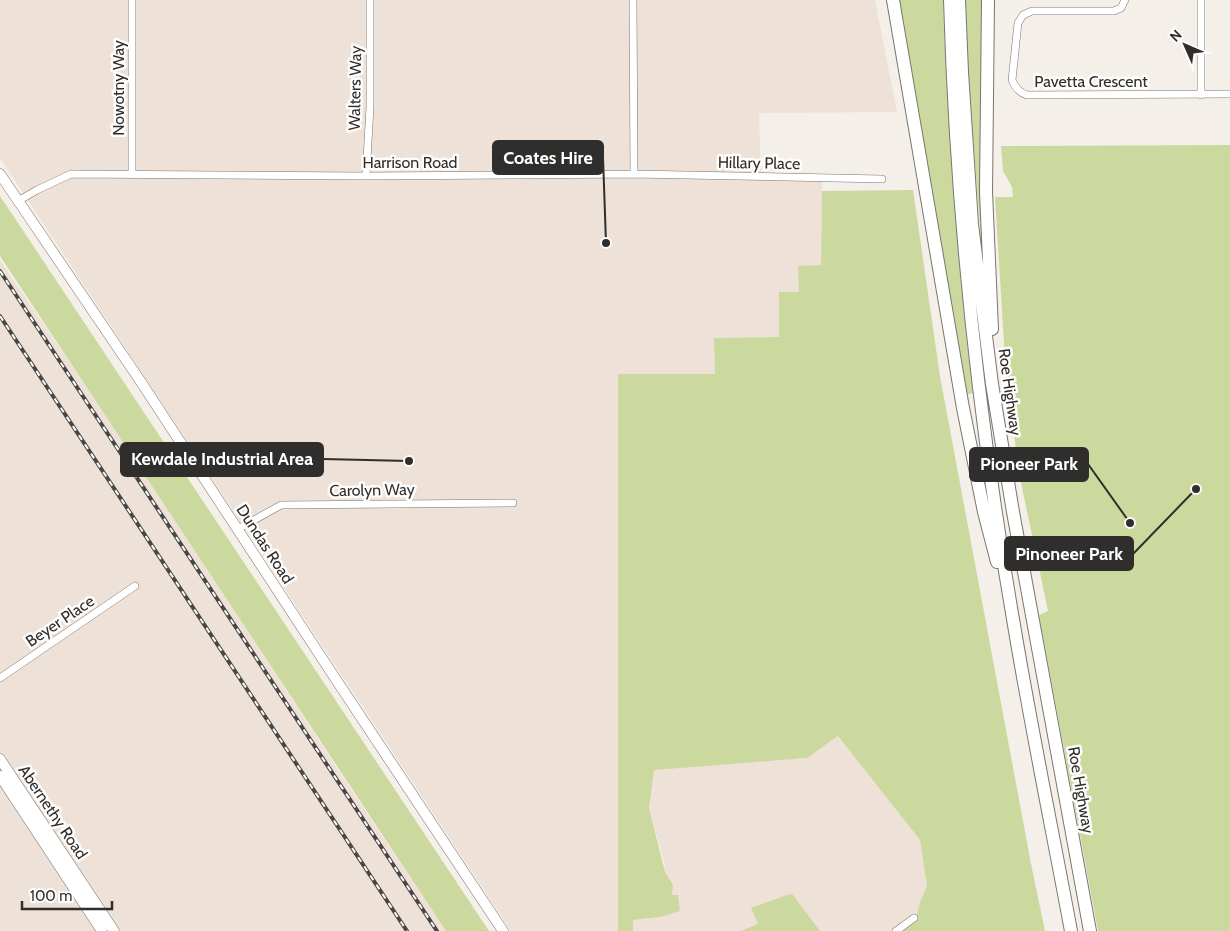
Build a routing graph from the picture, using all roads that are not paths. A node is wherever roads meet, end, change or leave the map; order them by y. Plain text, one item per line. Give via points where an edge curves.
1 (132, 0) edge
2 (370, 0) edge
3 (633, 0) edge
4 (893, 0) edge
5 (950, 0) edge
6 (959, 0) edge
7 (988, 0) edge
8 (1124, 0) edge
9 (1201, 0) edge
10 (1230, 94) edge
11 (1201, 95) junction
12 (0, 174) edge
13 (634, 174) junction
14 (132, 175) junction
15 (366, 176) junction
16 (882, 179) dead end
17 (18, 201) junction
18 (992, 384) junction
19 (513, 503) dead end
20 (238, 529) junction
21 (135, 586) dead end
22 (1014, 624) junction
23 (0, 678) edge
24 (0, 759) edge
25 (0, 776) edge
26 (914, 918) dead end
27 (102, 931) edge
28 (114, 931) edge
29 (504, 931) edge
30 (896, 931) edge
31 (1071, 931) edge
32 (1090, 931) edge

1 - 14 street, Nowotny Way
2 - 15 street, Walters Way
3 - 13 street
4 - 22 highway via 975,468
5 - 22 highway, Roe Highway via 957,149 970,303 989,468
6 - 18 highway, Roe Highway via 972,224
7 - 18 highway via 986,156
8 - 11 street, Pavetta Crescent via 1121,8 1114,11 1032,11 1023,15 1018,23 1012,80 1018,90 1027,95
9 - 11 street
10 - 11 street, Pavetta Crescent
12 - 17 main road, Dundas Road
13 - 15 street, Harrison Road
13 - 16 street, Hillary Place
14 - 15 street, Harrison Road
14 - 17 street, Harrison Road via 71,174
17 - 20 main road, Dundas Road
18 - 32 highway, Roe Highway
19 - 20 street, Carolyn Way via 281,505
20 - 29 main road, Dundas Road
21 - 23 street, Beyer Place
22 - 31 highway, Roe Highway
24 - 28 main road, Abernethy Road
25 - 27 main road, Abernethy Road
26 - 30 street

